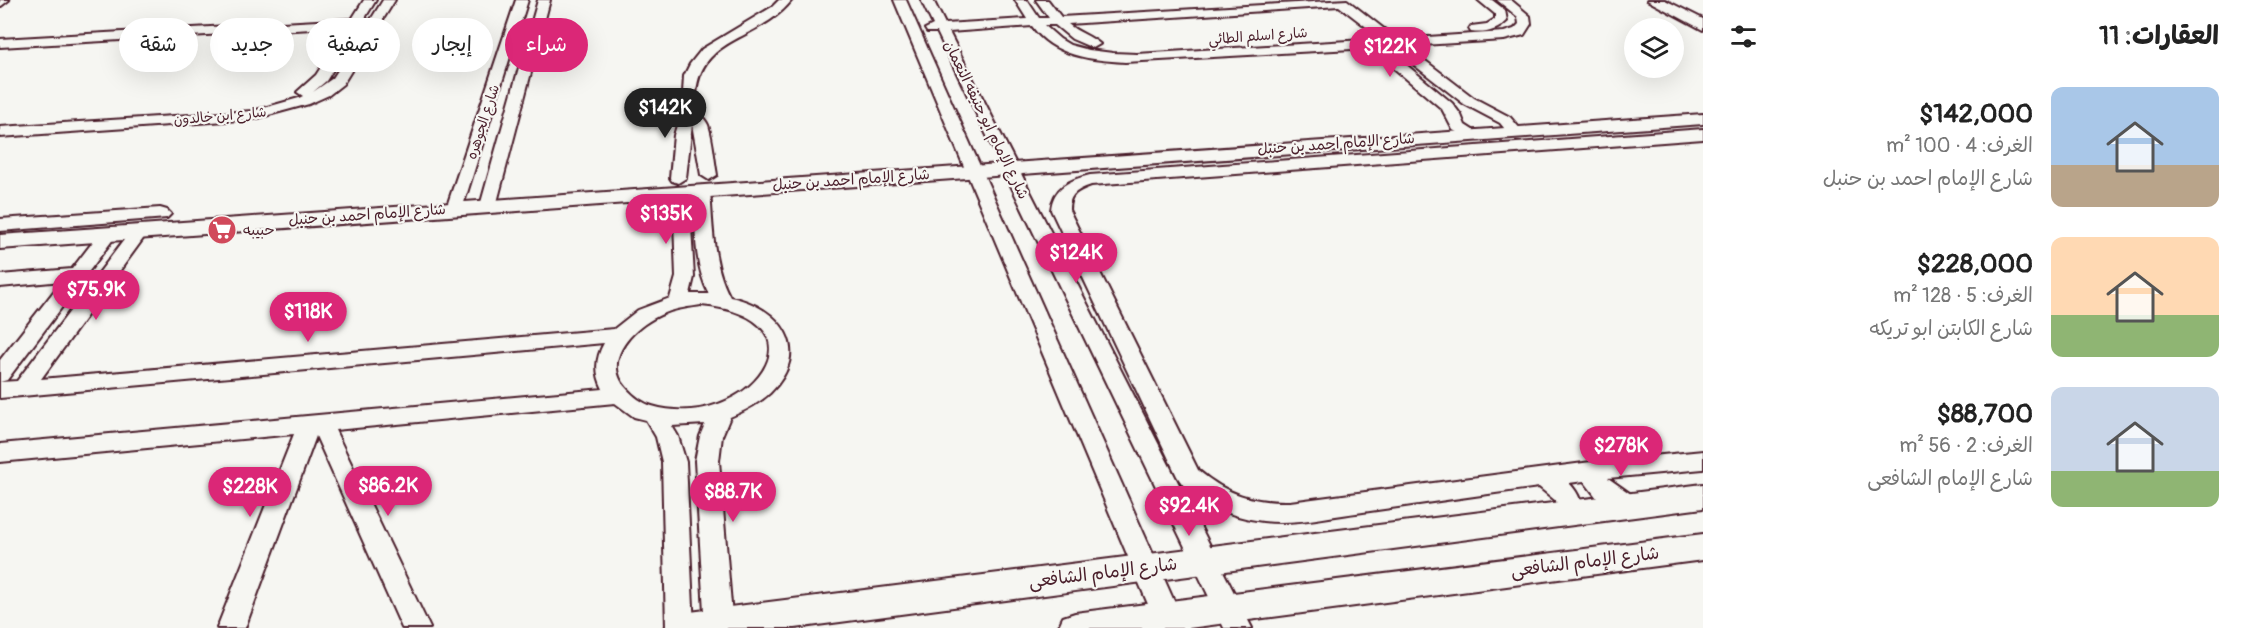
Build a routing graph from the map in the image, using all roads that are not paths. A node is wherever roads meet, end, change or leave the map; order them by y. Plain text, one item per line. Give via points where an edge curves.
1 (370, 0) edge
2 (389, 0) edge
3 (522, 0) edge
4 (544, 0) edge
5 (786, 0) edge
6 (900, 0) edge
7 (927, 0) edge
8 (1021, 0) edge
9 (1042, 0) edge
10 (1235, 0) edge
11 (1484, 0) edge
12 (1503, 0) edge
13 (1654, 0) edge
14 (1678, 0) edge
15 (1340, 1) edge
16 (1320, 2) edge
17 (1185, 5) edge
18 (1703, 11) edge
19 (1054, 16) junction
20 (359, 18) edge
21 (378, 18) edge
22 (1033, 18) junction
23 (939, 24) junction
24 (1703, 25) edge
25 (911, 26) junction
26 (306, 29) edge
27 (209, 34) junction
28 (1379, 39) junction
29 (0, 43) edge
30 (0, 49) edge
31 (325, 72) edge
32 (344, 72) edge
33 (1703, 104) edge
34 (689, 109) junction
35 (142, 118) junction
36 (1703, 118) edge
37 (1455, 120) junction
38 (0, 123) edge
39 (1506, 124) junction
40 (0, 132) edge
41 (1471, 134) junction
42 (1703, 134) edge
43 (1006, 160) junction
44 (971, 163) junction
45 (706, 183) junction
46 (680, 185) junction
47 (490, 198) junction
48 (457, 201) junction
49 (8, 224) edge
50 (139, 232) junction
51 (108, 234) junction
52 (0, 241) edge
53 (77, 274) junction
54 (0, 280) edge
55 (722, 300) junction
56 (679, 302) junction
57 (619, 335) junction
58 (0, 375) edge
59 (23, 388) junction
60 (0, 390) edge
61 (619, 395) junction
62 (721, 412) junction
63 (653, 414) junction
64 (315, 424) junction
65 (0, 453) edge
66 (1703, 460) edge
67 (1591, 471) junction
68 (1541, 478) junction
69 (1703, 496) edge
70 (1626, 504) junction
71 (1570, 512) junction
72 (1703, 547) edge
73 (1204, 560) junction
74 (1145, 567) junction
75 (1233, 618) edge
76 (1169, 622) edge
77 (719, 626) edge
78 (231, 628) edge
79 (416, 628) edge
80 (681, 628) edge
81 (1075, 628) edge

1 - 20 street, شارع ابن خالدون
2 - 21 street, شارع ابن خالدون
3 - 48 street, شارع الجوهره
4 - 47 street, شارع الجوهره
5 - 34 street via 707,52 691,76
6 - 25 street, شارع الإمام ابو حنيفه النعمان
7 - 23 street, شارع الإمام ابو حنيفه النعمان
8 - 22 street, شارع اسلم الطائي
9 - 19 street, شارع اسلم الطائي
10 - 17 street
11 - 28 street, شارع اسلم الطائي via 1501,13 1501,21 1490,28
12 - 28 street, شارع اسلم الطائي via 1524,16 1526,24 1519,32 1504,36
13 - 24 street
14 - 18 street
15 - 16 street
15 - 28 street
16 - 17 street
16 - 28 street
17 - 19 street
19 - 22 street
19 - 28 street, شارع اسلم الطائي via 1074,37 1091,44 1133,50
22 - 23 street
22 - 28 street, شارع اسلم الطائي via 1044,33 1066,46 1118,58
23 - 25 street
23 - 43 street, شارع الإمام ابو حنيفه النعمان
25 - 44 street, شارع الإمام ابو حنيفه النعمان
26 - 27 street
27 - 29 street
27 - 30 street
28 - 37 street via 1447,106
28 - 39 street
31 - 35 street, شارع ابن خالدون via 314,86 289,99
32 - 35 street, شارع ابن خالدون via 324,92 254,115
33 - 39 street, شارع الإمام احمد بن حنبل
34 - 45 street via 700,124
34 - 46 street via 682,135
35 - 38 street, شارع ابن خالدون
35 - 40 street, شارع ابن خالدون
36 - 39 street, شارع الإمام احمد بن حنبل
37 - 39 street, شارع الإمام احمد بن حنبل
37 - 41 street via 1458,127
37 - 43 street, شارع الإمام احمد بن حنبل
39 - 41 street, شارع الإمام احمد بن حنبل
41 - 43 street, شارع الإمام احمد بن حنبل
42 - 68 street via 1090,180 1065,191 1060,200 1060,210 1189,476 1224,502 1257,512 1290,512
43 - 44 street, شارع الإمام احمد بن حنبل
43 - 73 street, شارع الإمام ابو حنيفه النعمان
44 - 45 street, شارع الإمام احمد بن حنبل
44 - 74 street, شارع الإمام ابو حنيفه النعمان
45 - 46 street, شارع الإمام احمد بن حنبل
45 - 55 street via 709,274
46 - 47 street, شارع الإمام احمد بن حنبل
46 - 56 street via 686,277
47 - 48 street, شارع الإمام احمد بن حنبل
48 - 49 street, شارع الإمام احمد بن حنبل
48 - 50 street, شارع الإمام احمد بن حنبل
49 - 52 street
50 - 51 street, شارع الإمام احمد بن حنبل
50 - 59 street
51 - 52 street, شارع الإمام احمد بن حنبل
51 - 53 street
53 - 54 street
53 - 58 street
55 - 56 street
55 - 62 street via 763,317 776,331 781,349 778,367 766,385 747,401
56 - 57 street via 645,315
57 - 59 street
57 - 61 street via 607,359 607,372
59 - 60 street
61 - 63 street
61 - 64 street
62 - 63 street via 687,418
62 - 77 street via 711,436 707,461
63 - 80 street via 667,436 674,462
64 - 65 street
64 - 78 street
64 - 79 street
66 - 67 street
67 - 68 street
67 - 70 street via 1606,492
68 - 71 street via 1561,490
69 - 70 street, شارع الإمام الشافعى
70 - 71 street, شارع الإمام الشافعى
71 - 73 street, شارع الإمام الشافعى
72 - 75 street, شارع الإمام الشافعى
73 - 74 street, شارع الإمام الشافعى
73 - 75 street, شارع الإمام ابو حنيفه النعمان
74 - 76 street, شارع الإمام ابو حنيفه النعمان
74 - 77 street, شارع الإمام الشافعى
75 - 76 street, شارع الإمام الشافعى
76 - 81 street, شارع الإمام الشافعى
77 - 80 street, شارع الإمام الشافعى

